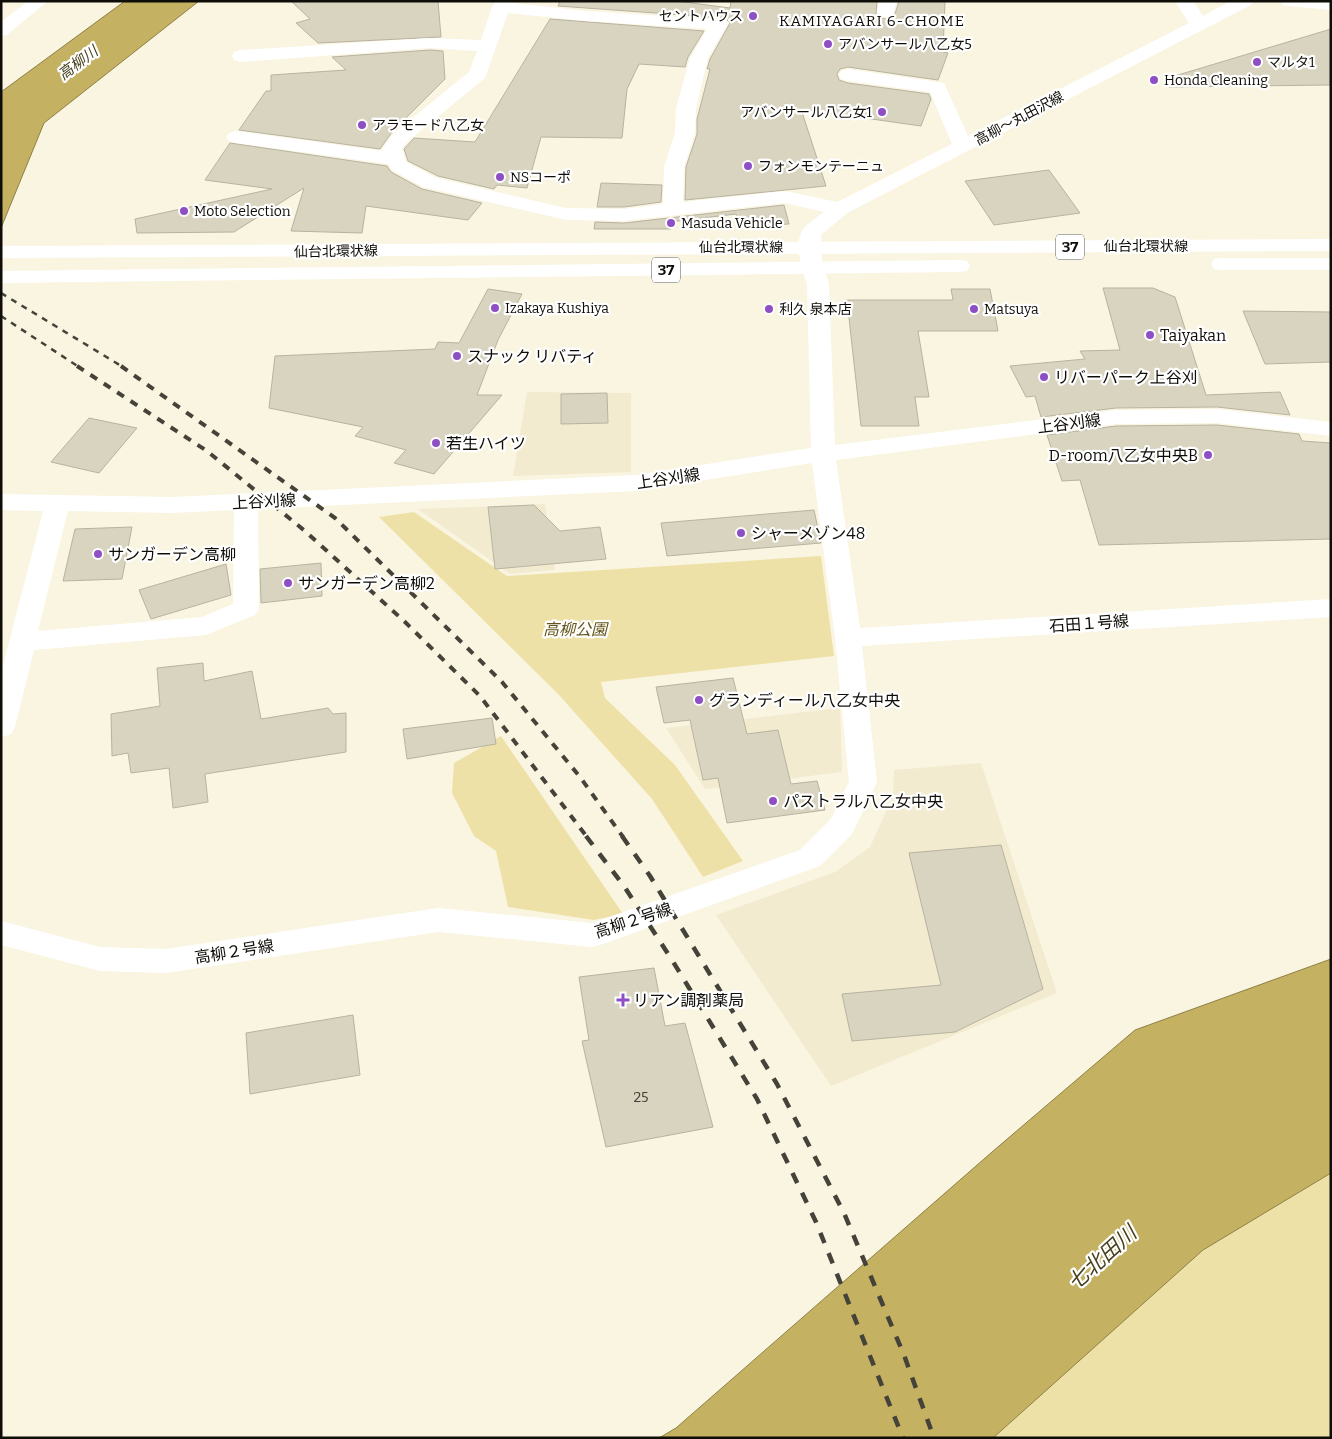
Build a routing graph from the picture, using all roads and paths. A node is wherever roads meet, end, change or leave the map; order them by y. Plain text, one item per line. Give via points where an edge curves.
1 (39, 1) edge
2 (1184, 1) edge
3 (1245, 1) edge
4 (1289, 1) edge
5 (503, 4) edge
6 (1331, 5) edge
7 (1198, 24) junction
8 (1, 31) edge
9 (488, 46) junction
10 (242, 56) dead end
11 (848, 75) dead end
12 (236, 137) dead end
13 (963, 147) junction
14 (394, 159) junction
15 (840, 209) junction
16 (673, 210) junction
17 (1331, 244) edge
18 (6, 252) edge
19 (811, 258) junction
20 (1331, 264) edge
21 (1, 277) edge
22 (1331, 429) edge
23 (823, 454) junction
24 (246, 501) junction
25 (1, 502) edge
26 (57, 504) junction
27 (1331, 608) edge
28 (848, 638) junction
29 (22, 642) junction
30 (1, 727) edge
31 (1, 932) edge

1 - 8 street
2 - 7 street
3 - 7 street, 高柳～丸田沢線
4 - 6 street
5 - 9 street
5 - 16 street via 586,16 718,24 699,58 686,108 685,133 674,167
7 - 13 street, 高柳～丸田沢線
9 - 10 street via 430,43
9 - 14 street via 478,74 401,137 392,149
11 - 13 street via 937,86
12 - 14 street
13 - 15 street, 高柳～丸田沢線
14 - 16 street via 430,183 566,214
15 - 16 street via 785,197
15 - 19 street, 高柳～丸田沢線 via 812,233
17 - 19 street, 仙台北環状線 / 37
18 - 19 street, 仙台北環状線 / 37 via 750,246
19 - 20 street, 仙台北環状線 / 37
19 - 21 street, 仙台北環状線 / 37
19 - 23 street, 高柳２号線 via 818,284
22 - 23 street, 上谷刈線 via 1217,416 1116,417
23 - 24 street, 上谷刈線 via 636,483
23 - 28 street, 高柳２号線
24 - 26 street, 上谷刈線 via 173,505
24 - 29 street via 246,608 206,626
25 - 26 street, 上谷刈線
26 - 29 street
27 - 28 street, 石田１号線
28 - 31 street, 高柳２号線 via 863,782 842,826 810,858 592,936 438,920 166,961 100,959
29 - 30 street

